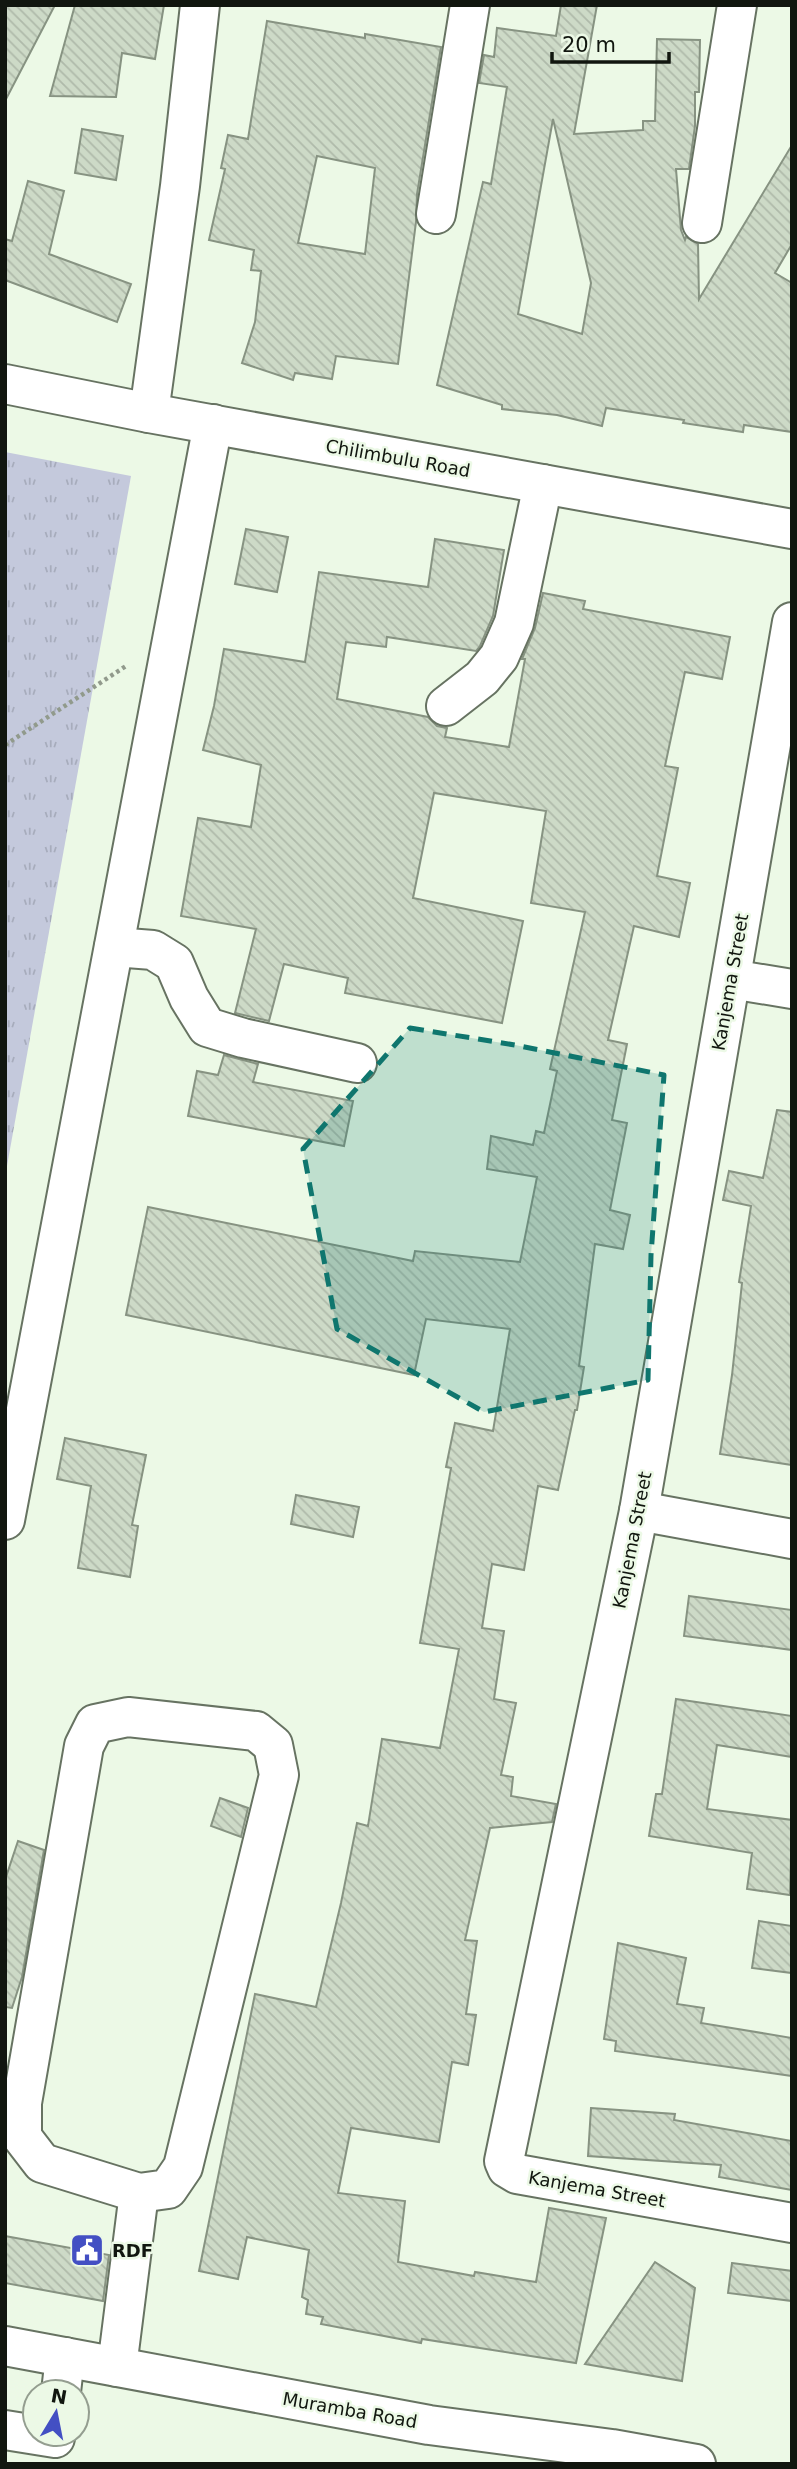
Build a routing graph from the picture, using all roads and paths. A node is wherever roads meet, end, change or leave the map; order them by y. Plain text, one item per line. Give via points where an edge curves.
1 (200, 5) edge
2 (470, 5) edge
3 (737, 5) edge
4 (436, 214) dead end
5 (702, 223) dead end
6 (5, 384) edge
7 (149, 413) junction
8 (213, 424) junction
9 (543, 484) junction
10 (792, 529) edge
11 (792, 622) edge
12 (174, 635) junction
13 (446, 706) dead end
14 (5, 745) edge
15 (114, 947) junction
16 (731, 979) junction
17 (792, 989) edge
18 (358, 1063) dead end
19 (639, 1511) junction
20 (5, 1520) edge
21 (792, 1539) edge
22 (139, 2193) junction
23 (792, 2223) edge
24 (5, 2346) edge
25 (117, 2367) junction
26 (63, 2375) edge
27 (696, 2464) edge

1 - 7 street
2 - 4 street
3 - 5 street
6 - 7 street, Chilimbulu Road
7 - 8 street, Chilimbulu Road
8 - 9 street, Chilimbulu Road
8 - 12 street
9 - 10 street, Chilimbulu Road
9 - 13 street via 514,623 499,657 482,678
11 - 16 street, Kanjema Street
12 - 14 path
12 - 15 street
15 - 18 street via 153,950 174,963 188,998 207,1027
15 - 20 street
16 - 17 street
16 - 19 street, Kanjema Street
19 - 21 street
19 - 23 street, Kanjema Street via 504,2161 517,2174
22 - 22 street via 169,2189 183,2167 279,1775 273,1745 256,1731 128,1717 95,1724 84,1746 22,2103 22,2137 42,2163
22 - 25 street
24 - 26 street, Muramba Road
25 - 26 street, Muramba Road
25 - 27 street, Muramba Road via 429,2425

